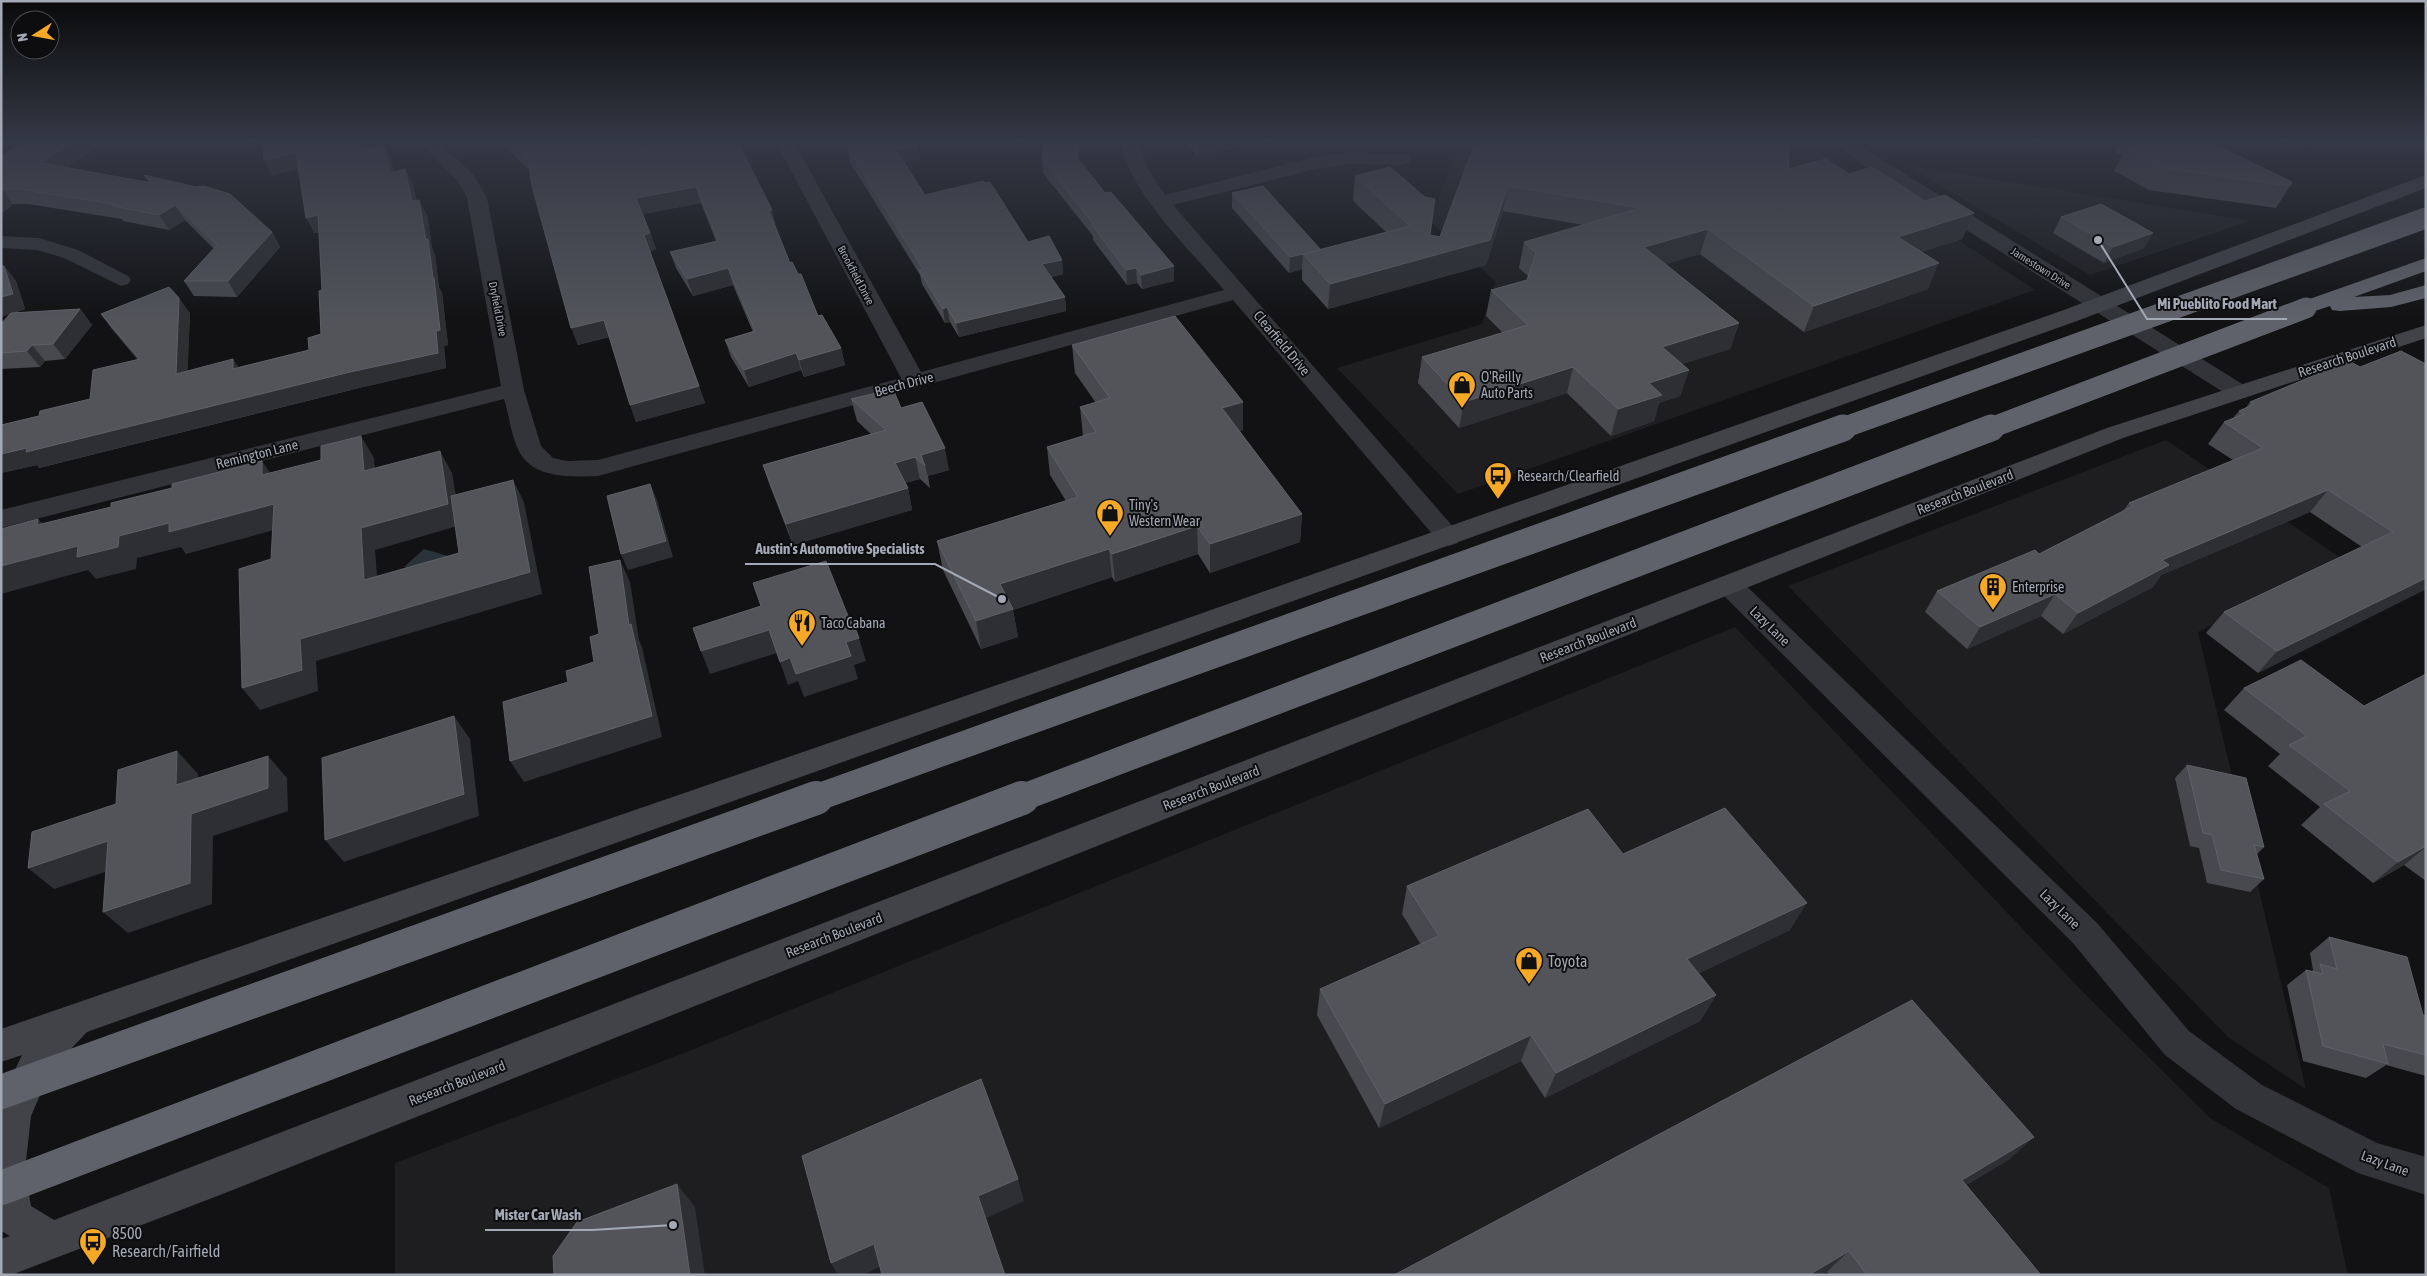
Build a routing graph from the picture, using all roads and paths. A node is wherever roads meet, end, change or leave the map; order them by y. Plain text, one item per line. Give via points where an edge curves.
1 (478, 202) edge
2 (817, 202) edge
3 (1160, 202) edge
4 (1935, 202) edge
5 (2372, 202) edge
6 (2426, 218) edge
7 (1, 242) edge
8 (2426, 264) edge
9 (121, 280) dead end
10 (2426, 291) edge
11 (1239, 292) junction
12 (2100, 305) junction
13 (2306, 308) junction
14 (2068, 316) junction
15 (2136, 327) junction
16 (2426, 332) edge
17 (914, 381) junction
18 (513, 390) junction
19 (2239, 392) junction
20 (567, 469) joint
21 (1, 518) edge
22 (1448, 537) junction
23 (1729, 585) junction
24 (77, 1019) junction
25 (1, 1046) edge
26 (1, 1092) edge
27 (2426, 1176) edge
28 (1, 1188) edge
29 (50, 1239) junction
30 (1, 1259) edge

1 - 18 street, Dryfield Drive
2 - 17 street, Brookfield Drive
3 - 11 street, Clearfield Drive
4 - 12 street, Jamestown Drive
5 - 12 main road
6 - 26 highway, bridge
7 - 9 street via 39,244 72,254
8 - 13 highway
10 - 13 highway via 2391,301
11 - 17 street, Beech Drive
11 - 22 street, Clearfield Drive
12 - 14 main road
12 - 15 street, Jamestown Drive
13 - 28 highway, bridge
14 - 15 main road via 2103,318
14 - 22 main road
15 - 19 street, Jamestown Drive
16 - 19 main road, Research Boulevard
17 - 20 street, Beech Drive via 598,468
18 - 20 street, Dryfield Drive via 530,449 545,464
18 - 21 street, Remington Lane
19 - 23 main road, Research Boulevard via 2115,433
22 - 24 main road
23 - 27 street, Lazy Lane via 2085,933 2176,1043 2249,1097 2372,1160
23 - 29 main road, Research Boulevard via 230,1172
24 - 25 main road
24 - 29 main road via 39,1058 13,1115 6,1170 14,1217
29 - 30 main road, Research Boulevard

